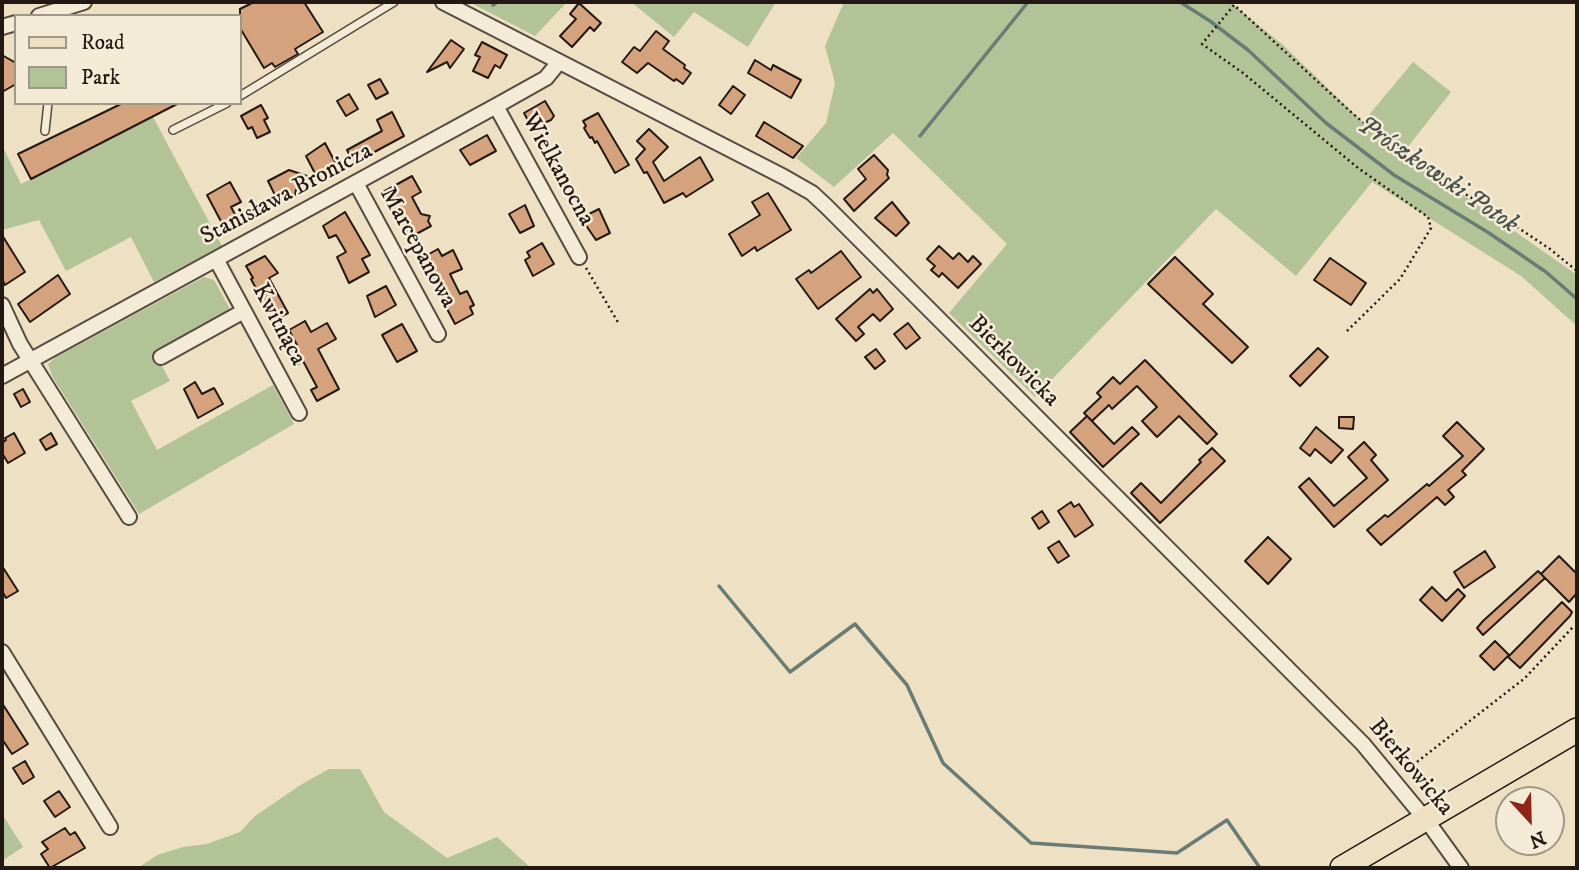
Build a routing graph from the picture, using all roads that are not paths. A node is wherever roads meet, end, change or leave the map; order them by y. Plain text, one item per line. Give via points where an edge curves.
1 (84, 2) edge
2 (394, 2) edge
3 (443, 2) edge
4 (45, 14) edge
5 (559, 62) junction
6 (242, 95) edge
7 (48, 105) edge
8 (223, 105) edge
9 (496, 106) junction
10 (173, 130) dead end
11 (45, 131) dead end
12 (356, 183) junction
13 (579, 257) road end
14 (216, 259) junction
15 (2, 306) edge
16 (244, 311) junction
17 (438, 334) dead end
18 (161, 357) dead end
19 (31, 360) junction
20 (2, 376) edge
21 (299, 413) dead end
22 (129, 517) dead end
23 (2, 652) edge
24 (1577, 730) edge
25 (1425, 819) junction
26 (110, 827) dead end
27 (1342, 868) edge
28 (1461, 868) edge

1 - 4 street
2 - 6 lane
3 - 5 street, Bierkowicka
5 - 9 street, Stanisława Bronicza via 546,78
5 - 25 street, Bierkowicka via 784,177 827,205 1363,744
7 - 11 lane
8 - 10 lane
9 - 12 street, Stanisława Bronicza
9 - 13 street, Wielkanocna
12 - 14 street, Stanisława Bronicza
12 - 17 street, Marcepanowa
14 - 16 street, Kwitnąca
14 - 19 street, Stanisława Bronicza
15 - 19 street
16 - 18 street
16 - 21 street, Kwitnąca
19 - 20 street, Stanisława Bronicza
19 - 22 street
23 - 26 street
24 - 25 main road
25 - 27 main road
25 - 28 street, Bierkowicka

